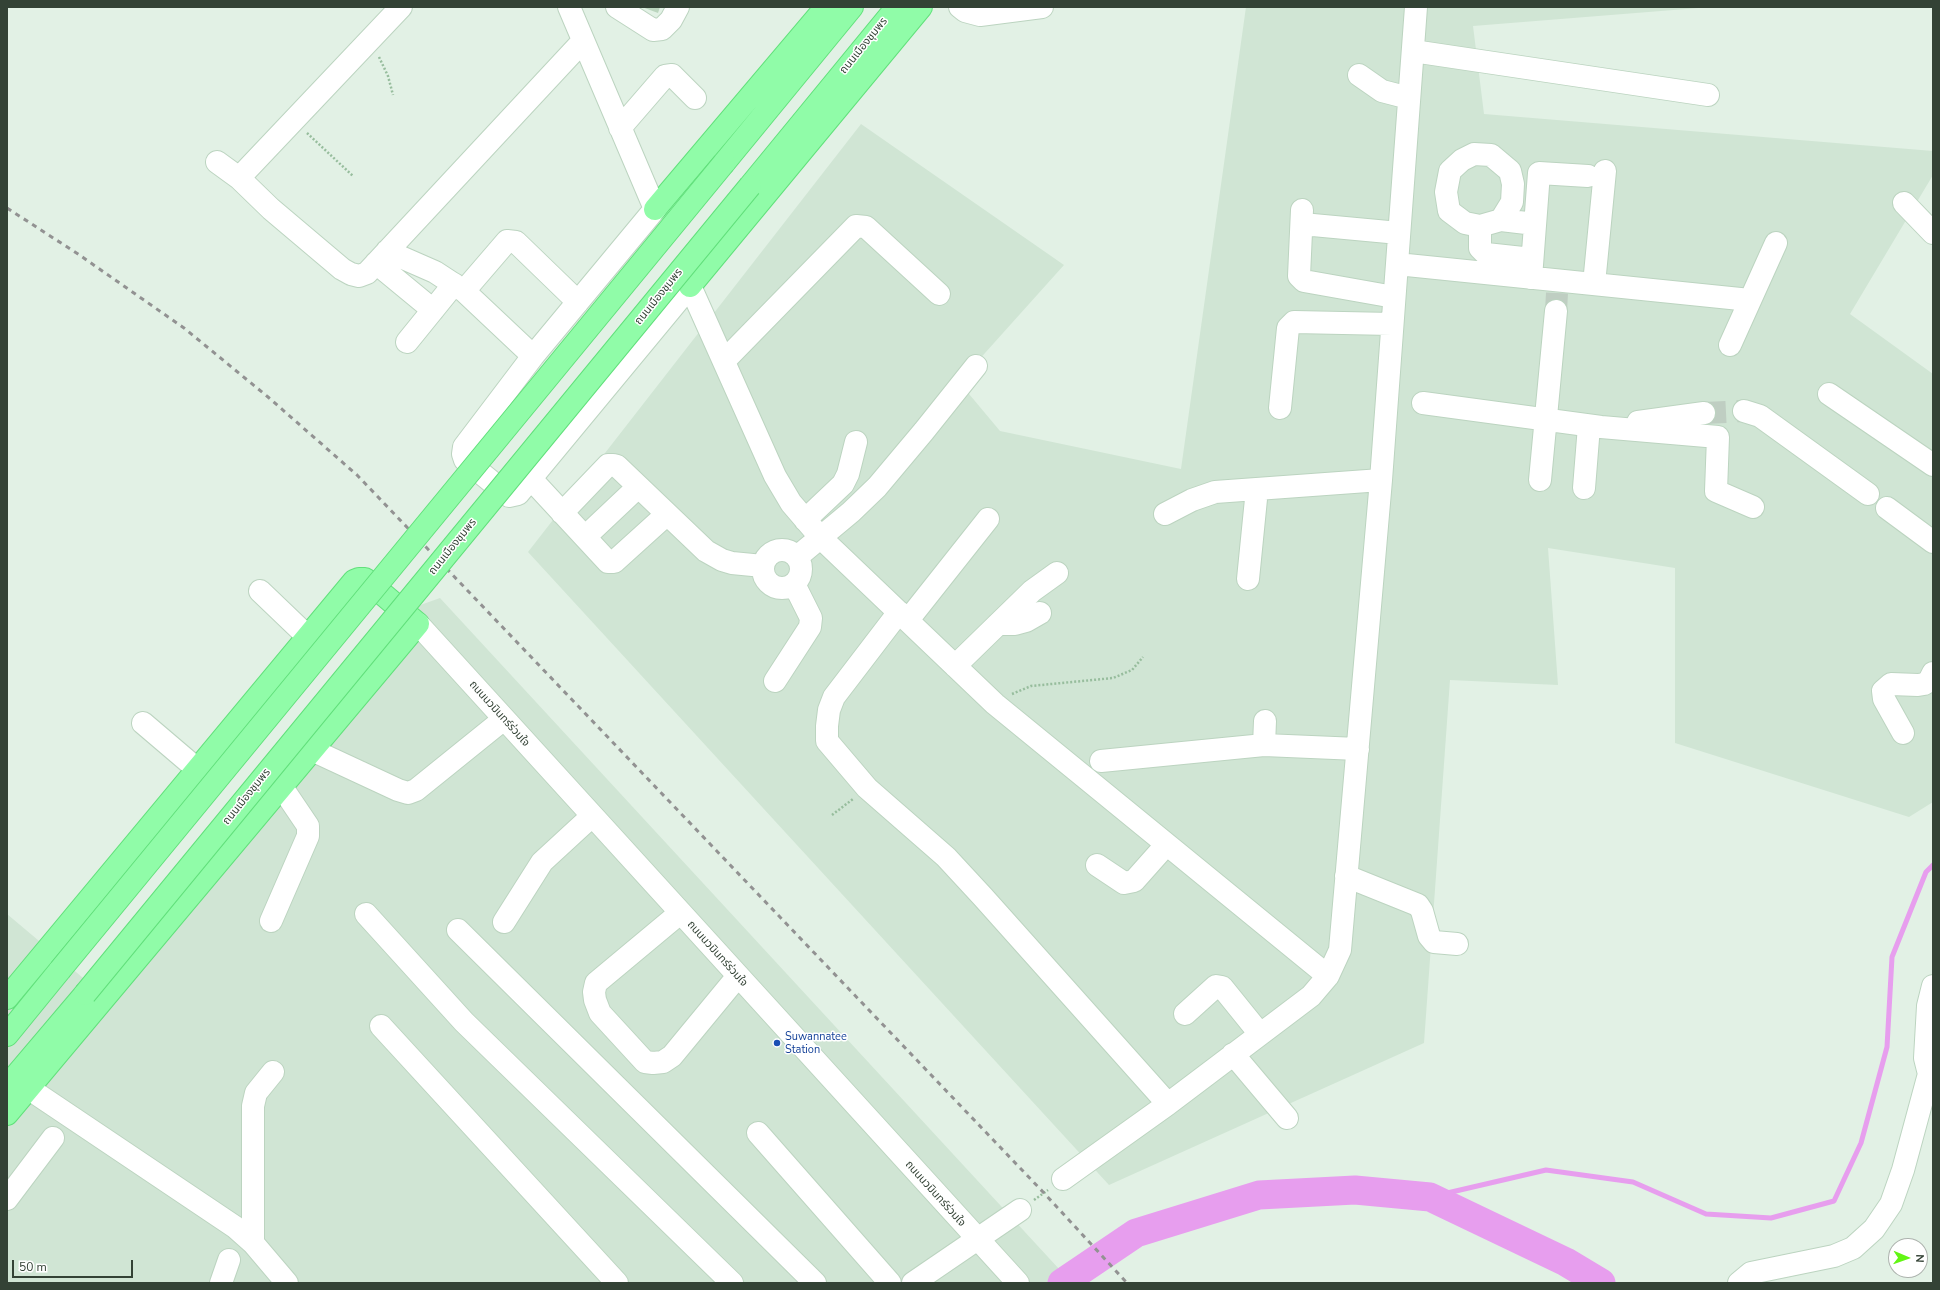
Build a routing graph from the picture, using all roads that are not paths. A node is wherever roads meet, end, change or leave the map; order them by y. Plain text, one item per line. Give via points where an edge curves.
1 (401, 7) edge
2 (568, 7) edge
3 (617, 7) edge
4 (678, 7) edge
5 (826, 7) edge
6 (852, 7) edge
7 (897, 7) edge
8 (921, 7) edge
9 (960, 7) edge
10 (1042, 7) edge
11 (1416, 7) edge
12 (583, 40) junction
13 (1413, 51) junction
14 (1359, 74) dead end
15 (1708, 96) dead end
16 (695, 98) dead end
17 (1409, 98) junction
18 (620, 128) junction
19 (217, 162) dead end
20 (239, 178) junction
21 (1904, 203) dead end
22 (655, 209) junction
23 (1501, 220) junction
24 (1535, 224) junction
25 (1480, 226) junction
26 (1399, 233) junction
27 (1933, 233) edge
28 (1776, 243) dead end
29 (382, 257) junction
30 (1397, 264) junction
31 (1532, 268) junction
32 (1594, 284) junction
33 (690, 286) junction
34 (459, 288) junction
35 (939, 294) dead end
36 (1557, 295) junction
37 (1394, 297) junction
38 (1750, 300) junction
39 (578, 302) junction
40 (433, 310) junction
41 (1392, 324) junction
42 (407, 342) dead end
43 (1730, 345) dead end
44 (534, 356) junction
45 (724, 361) junction
46 (976, 366) dead end
47 (1829, 394) dead end
48 (1423, 403) dead end
49 (1280, 408) dead end
50 (1744, 410) tunnel mouth
51 (1704, 413) tunnel mouth
52 (1546, 421) junction
53 (1595, 427) junction
54 (856, 442) dead end
55 (1933, 465) edge
56 (532, 480) junction
57 (1381, 480) junction
58 (1540, 480) dead end
59 (638, 487) junction
60 (1584, 488) dead end
61 (1257, 489) junction
62 (1868, 494) dead end
63 (1753, 507) dead end
64 (1887, 508) dead end
65 (562, 513) junction
66 (1165, 514) dead end
67 (666, 515) junction
68 (988, 519) dead end
69 (805, 520) junction
70 (585, 537) junction
71 (821, 538) junction
72 (1933, 542) edge
73 (797, 557) junction
74 (763, 566) junction
75 (1058, 573) dead end
76 (1248, 579) dead end
77 (794, 584) junction
78 (260, 591) dead end
79 (1040, 613) dead end
80 (903, 616) junction
81 (418, 624) junction
82 (998, 624) junction
83 (307, 636) junction
84 (955, 666) junction
85 (1933, 673) edge
86 (775, 681) dead end
87 (504, 719) junction
88 (1265, 721) dead end
89 (143, 723) dead end
90 (1903, 733) dead end
91 (1264, 745) junction
92 (1358, 749) junction
93 (312, 750) junction
94 (1100, 761) dead end
95 (197, 769) junction
96 (281, 786) junction
97 (592, 816) junction
98 (1166, 845) junction
99 (1098, 865) dead end
100 (1346, 876) junction
101 (680, 913) junction
102 (366, 914) dead end
103 (271, 921) dead end
104 (504, 922) dead end
105 (458, 930) dead end
106 (1457, 944) dead end
107 (738, 976) junction
108 (1328, 976) junction
109 (1933, 986) edge
110 (7, 998) edge
111 (1185, 1014) dead end
112 (381, 1026) dead end
113 (1260, 1034) junction
114 (7, 1035) edge
115 (1233, 1054) junction
116 (273, 1072) dead end
117 (1931, 1076) edge
118 (7, 1086) edge
119 (28, 1088) junction
120 (1168, 1104) junction
121 (7, 1114) edge
122 (1287, 1118) dead end
123 (758, 1133) dead end
124 (53, 1138) dead end
125 (1063, 1179) road end
126 (7, 1199) edge
127 (1020, 1210) road end
128 (978, 1240) junction
129 (253, 1243) junction
130 (229, 1260) dead end
131 (221, 1283) edge
132 (287, 1283) edge
133 (618, 1283) edge
134 (732, 1283) edge
135 (815, 1283) edge
136 (890, 1283) edge
137 (913, 1283) edge
138 (1018, 1283) edge
139 (1739, 1283) edge

1 - 20 street
2 - 12 street
3 - 4 street via 653,30 662,29
5 - 22 main road
6 - 114 main road, bridge
7 - 118 main road, ถนนเมืองชุมพร, bridge via 86,994
8 - 33 main road
9 - 10 street via 965,11 980,14
11 - 13 street
12 - 18 street
12 - 29 street
13 - 15 street
13 - 17 street
14 - 17 street via 1382,91
16 - 18 street via 672,76 665,76
17 - 26 street
18 - 22 street
19 - 20 street
20 - 29 street via 271,209 351,274 359,276 367,273
21 - 27 street
22 - 39 street
23 - 24 street
23 - 25 street
23 - 25 street via 1512,202 1514,184 1510,171 1491,155 1474,154 1462,160 1450,171 1446,192 1449,211 1465,223
24 - 31 street
24 - 32 street via 1538,173 1596,174
25 - 31 street via 1480,248 1486,254
26 - 30 street
26 - 37 street via 1302,217 1299,276 1304,281
28 - 38 street
29 - 34 street via 435,272
29 - 40 street
30 - 31 street
30 - 37 street
31 - 36 street
32 - 36 street
32 - 38 street
33 - 45 street
33 - 56 street
34 - 39 street via 507,241 516,242
34 - 40 street
34 - 44 street
35 - 45 street via 866,226 856,226
36 - 52 street
37 - 41 street
38 - 43 street
39 - 44 street
40 - 42 street
41 - 49 street via 1294,322 1288,328
41 - 57 street
44 - 56 street via 464,447 463,454 465,460 509,496 518,494
45 - 69 street via 776,476 791,503
46 - 71 street via 877,487
47 - 55 street
48 - 52 street
50 - 62 street via 1760,416
51 - 53 street
52 - 53 street
52 - 58 street
53 - 60 street
53 - 63 street via 1718,438 1716,491
54 - 69 street via 843,484
56 - 65 street
57 - 61 street
57 - 92 street
59 - 65 street via 617,466 608,465
59 - 67 street
59 - 70 street
61 - 66 street via 1215,492
61 - 76 street
64 - 72 street
65 - 70 street
67 - 70 street via 614,562 608,562
67 - 74 street via 706,551 722,560
68 - 80 street
69 - 71 street
71 - 73 street
71 - 80 street
73 - 74 street via 792,552 777,550 770,553
73 - 77 street via 801,571
74 - 77 street via 764,574 773,586 787,588
75 - 82 street via 1032,591
77 - 86 street via 811,618 810,627
78 - 83 street
79 - 82 street via 1015,624
80 - 84 street
80 - 120 street via 834,697 829,710 827,741 867,788 946,857
81 - 83 main road via 365,579 359,579 354,581
81 - 87 street, ถนนนวมินทร์ร่วมใจ
81 - 93 main road
82 - 84 street
83 - 95 main road
84 - 98 street via 995,704
85 - 90 street via 1924,684 1891,684 1883,691 1884,699
87 - 93 street via 416,790 408,793
87 - 97 street, ถนนนวมินทร์ร่วมใจ
88 - 91 street
89 - 95 street
91 - 92 street
91 - 94 street
92 - 100 street
93 - 96 main road
95 - 110 main road
96 - 103 street via 308,826 308,836
96 - 119 main road
97 - 101 street, ถนนนวมินทร์ร่วมใจ
97 - 104 street via 542,862
98 - 99 street via 1134,882 1124,882
98 - 108 street
100 - 106 street via 1418,905 1434,942
100 - 108 street via 1340,950
101 - 107 street, ถนนนวมินทร์ร่วมใจ
101 - 107 street via 596,983 595,1000 600,1013 645,1062 663,1062 672,1056
102 - 134 street via 464,1022
105 - 135 street
107 - 128 street, ถนนนวมินทร์ร่วมใจ
108 - 113 street via 1311,996
109 - 117 street via 1928,1006 1925,1058
111 - 113 street via 1216,986 1222,987
112 - 133 street
113 - 115 street
115 - 120 street
115 - 122 street
116 - 129 street via 256,1093 253,1106
117 - 139 street via 1899,1184 1891,1204 1874,1229 1853,1248 1834,1256 1751,1273
119 - 121 main road
119 - 129 street via 235,1227
120 - 125 street
123 - 136 street
124 - 126 street
127 - 128 street
128 - 137 street
128 - 138 street, ถนนนวมินทร์ร่วมใจ
129 - 132 street
130 - 131 street

